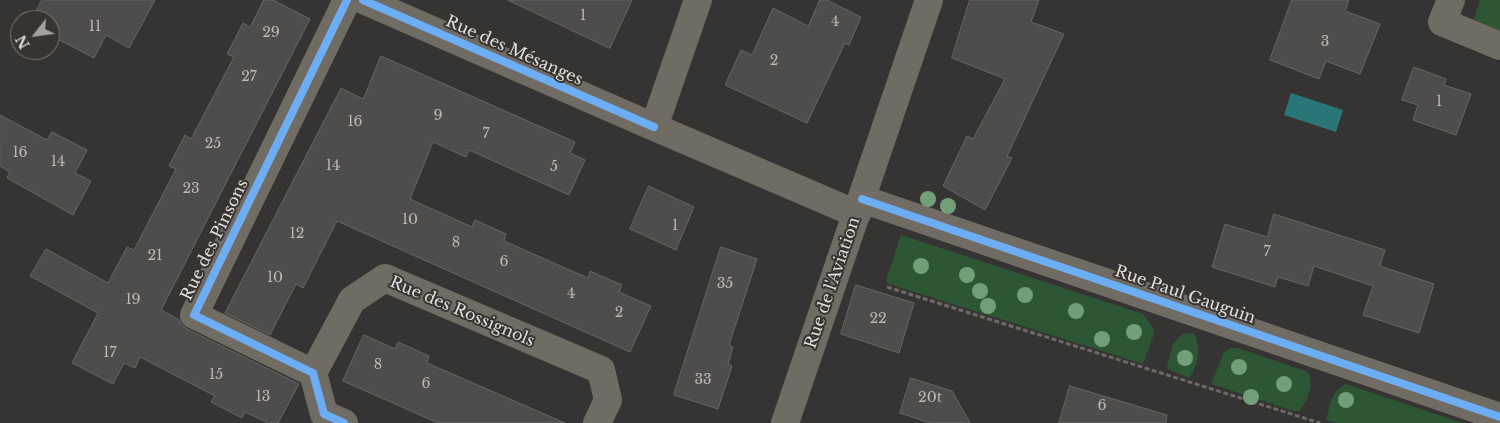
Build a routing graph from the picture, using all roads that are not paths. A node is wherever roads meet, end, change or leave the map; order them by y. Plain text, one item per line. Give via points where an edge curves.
1 (348, 0) edge
2 (363, 0) edge
3 (698, 0) edge
4 (929, 0) edge
5 (1451, 0) edge
6 (1500, 46) edge
7 (654, 128) junction
8 (859, 206) junction
9 (313, 373) junction
10 (1500, 417) edge
11 (344, 423) edge
12 (597, 423) edge
13 (785, 423) edge

1 - 9 street, Rue des Pinsons via 194,315
2 - 7 street, Rue des Mésanges
3 - 7 street
4 - 8 street, Rue de l'Aviation
5 - 6 street via 1442,22
7 - 8 street, Rue des Mésanges
8 - 10 street, Rue Paul Gauguin
8 - 13 street, Rue de l'Aviation
9 - 11 street via 324,414
9 - 12 street, Rue des Rossignols via 352,300 385,278 601,370 608,400

